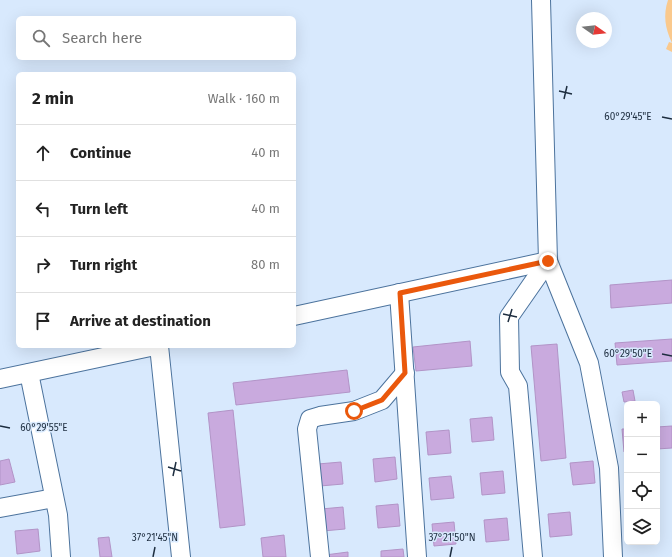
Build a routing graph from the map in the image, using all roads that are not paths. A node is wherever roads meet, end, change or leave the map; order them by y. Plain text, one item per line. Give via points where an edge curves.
1 (541, 0) edge
2 (548, 261) junction
3 (400, 293) junction
4 (296, 316) edge
5 (146, 348) edge
6 (159, 348) edge
7 (29, 373) junction
8 (405, 373) junction
9 (0, 379) edge
10 (54, 498) junction
11 (0, 508) edge
12 (61, 557) edge
13 (181, 557) edge
14 (320, 557) edge
15 (417, 557) edge
16 (533, 557) edge
17 (614, 557) edge

1 - 2 street
2 - 3 street
2 - 16 street via 509,317 510,372 518,386
2 - 17 street via 589,363 609,468
3 - 4 street
3 - 8 street
5 - 7 street
6 - 13 street
7 - 9 street
7 - 10 street
8 - 14 street via 382,400 354,411 310,419 307,429
8 - 15 street
10 - 11 street
10 - 12 street

